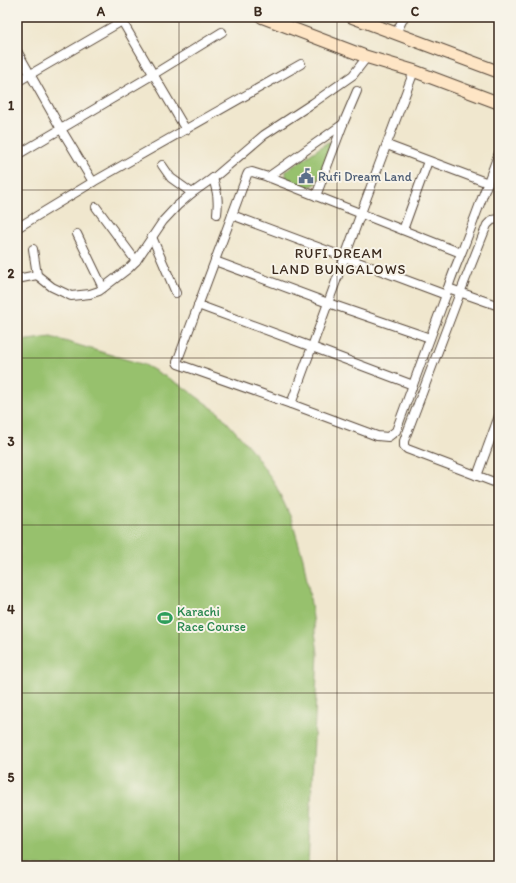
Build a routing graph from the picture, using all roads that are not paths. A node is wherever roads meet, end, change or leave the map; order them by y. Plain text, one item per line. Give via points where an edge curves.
1 (262, 17) edge
2 (352, 17) edge
3 (404, 17) edge
4 (126, 19) edge
5 (222, 32) dead end
6 (396, 33) junction
7 (17, 51) edge
8 (367, 57) junction
9 (301, 64) dead end
10 (414, 71) junction
11 (499, 72) edge
12 (31, 74) junction
13 (154, 74) junction
14 (17, 82) edge
15 (357, 91) dead end
16 (499, 103) edge
17 (343, 124) junction
18 (61, 129) junction
19 (186, 130) junction
20 (387, 145) junction
21 (499, 153) edge
22 (17, 155) edge
23 (428, 160) junction
24 (162, 165) dead end
25 (268, 177) junction
26 (213, 178) junction
27 (93, 182) junction
28 (488, 183) junction
29 (192, 193) junction
30 (316, 196) junction
31 (96, 206) dead end
32 (361, 213) junction
33 (217, 214) dead end
34 (232, 215) junction
35 (499, 219) edge
36 (17, 228) edge
37 (403, 230) junction
38 (77, 234) dead end
39 (152, 237) junction
40 (34, 249) dead end
41 (461, 253) junction
42 (345, 258) junction
43 (136, 261) junction
44 (215, 261) junction
45 (37, 274) junction
46 (17, 279) edge
47 (103, 288) junction
48 (447, 292) junction
49 (460, 292) junction
50 (176, 293) dead end
51 (328, 303) junction
52 (198, 305) junction
53 (499, 306) edge
54 (430, 338) junction
55 (312, 347) junction
56 (413, 385) junction
57 (291, 404) junction
58 (499, 416) edge
59 (477, 476) junction
60 (499, 484) edge

1 - 8 main road
2 - 6 main road
3 - 6 street
4 - 12 street
4 - 13 street
5 - 13 street
6 - 11 main road
7 - 12 street
8 - 10 main road
8 - 26 street via 354,75 264,135
9 - 19 street
10 - 16 main road
10 - 20 street
12 - 14 street
12 - 18 street
13 - 18 street
13 - 19 street
15 - 17 street
17 - 25 street
17 - 30 street
18 - 22 street
18 - 27 street
19 - 27 street
20 - 23 street
20 - 32 street
21 - 28 street
23 - 28 street
23 - 37 street
24 - 29 street via 171,178
25 - 30 street
25 - 34 street via 248,173
26 - 29 street
26 - 33 street via 218,195
27 - 36 street
28 - 41 street
29 - 39 street via 177,206
30 - 32 street
31 - 43 street
32 - 37 street
32 - 42 street
34 - 42 street
34 - 44 street
35 - 49 street via 492,220 487,225
37 - 41 street
38 - 47 street
39 - 43 street
39 - 50 street
40 - 45 street
41 - 48 street
42 - 48 street
42 - 51 street
43 - 47 street
44 - 51 street
44 - 52 street
45 - 46 street
45 - 47 street via 52,287 70,296 90,294
48 - 49 street
48 - 54 street
49 - 53 street
49 - 59 street via 404,446
51 - 54 street
51 - 55 street
52 - 55 street
52 - 57 street via 177,360 178,364
54 - 56 street
55 - 56 street
55 - 57 street
56 - 57 street via 396,431 388,436 377,436
58 - 59 street
59 - 60 street

